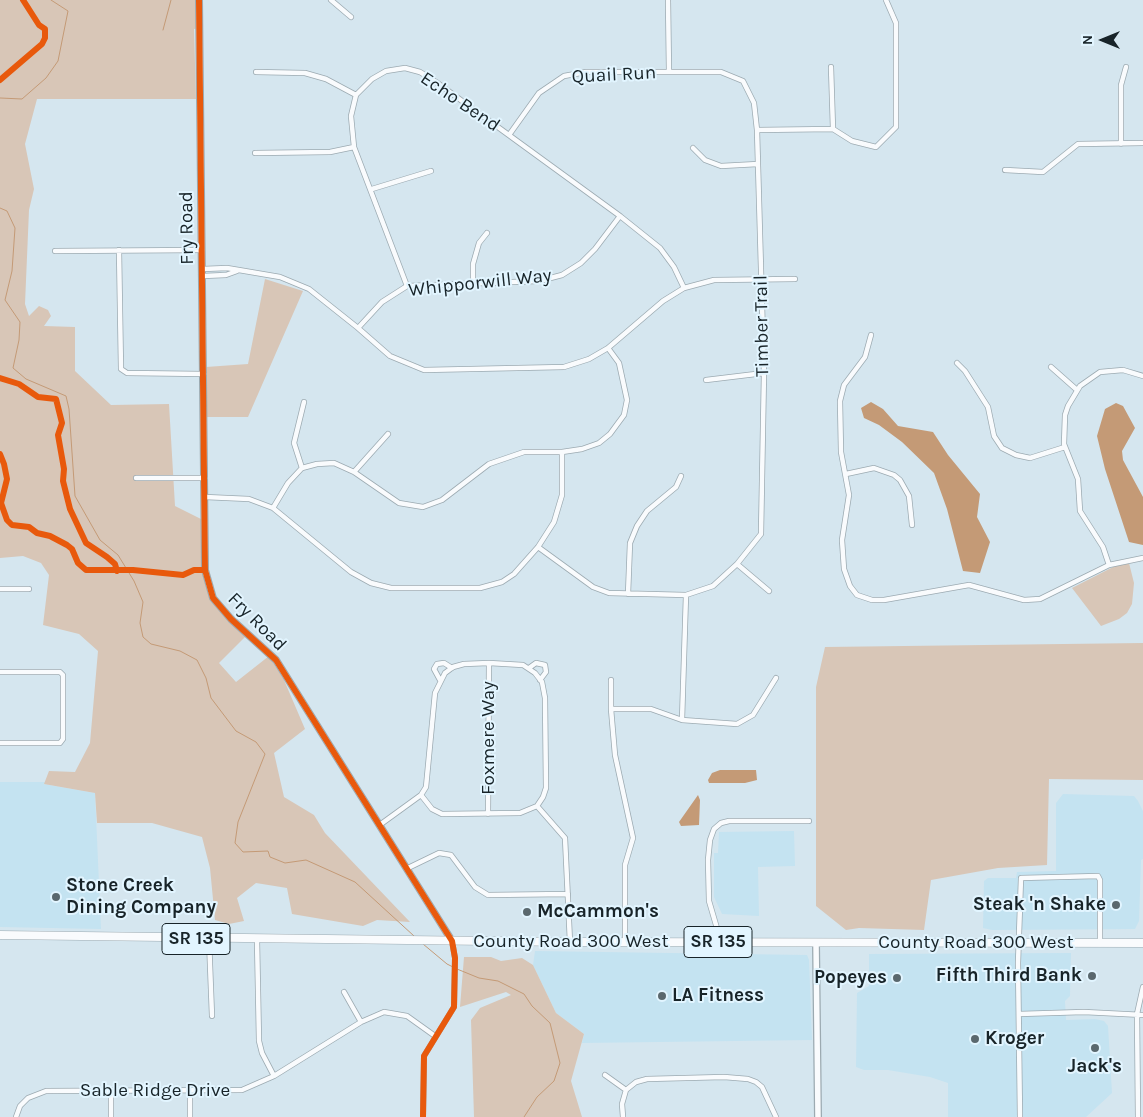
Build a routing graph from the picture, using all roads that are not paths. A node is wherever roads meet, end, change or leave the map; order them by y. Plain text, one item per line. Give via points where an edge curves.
1 (199, 0) edge
2 (330, 0) edge
3 (668, 0) edge
4 (886, 0) edge
5 (351, 17) dead end
6 (831, 67) dead end
7 (1126, 67) dead end
8 (256, 72) dead end
9 (669, 72) junction
10 (743, 81) joint
11 (356, 95) junction
12 (833, 129) junction
13 (757, 130) junction
14 (508, 135) junction
15 (1121, 144) junction
16 (1143, 144) edge
17 (354, 147) junction
18 (694, 148) dead end
19 (255, 153) dead end
20 (758, 164) junction
21 (1005, 170) dead end
22 (431, 171) dead end
23 (372, 189) junction
24 (620, 216) junction
25 (487, 233) dead end
26 (119, 250) junction
27 (202, 250) junction
28 (55, 251) dead end
29 (203, 269) junction
30 (239, 271) junction
31 (203, 276) junction
32 (761, 279) junction
33 (795, 279) dead end
34 (473, 283) junction
35 (407, 286) junction
36 (684, 288) junction
37 (358, 328) junction
38 (871, 335) dead end
39 (608, 348) junction
40 (957, 363) dead end
41 (1051, 367) dead end
42 (764, 373) junction
43 (204, 374) junction
44 (1143, 376) edge
45 (706, 380) dead end
46 (1077, 390) junction
47 (304, 402) dead end
48 (388, 434) dead end
49 (1065, 448) junction
50 (562, 452) junction
51 (302, 468) junction
52 (354, 472) junction
53 (846, 474) junction
54 (681, 476) dead end
55 (136, 478) dead end
56 (205, 478) junction
57 (205, 497) junction
58 (273, 508) junction
59 (912, 525) dead end
60 (538, 547) junction
61 (1143, 558) edge
62 (737, 564) junction
63 (1109, 565) junction
64 (0, 589) edge
65 (29, 589) dead end
66 (768, 591) dead end
67 (628, 594) junction
68 (686, 595) junction
69 (489, 663) junction
70 (452, 668) junction
71 (529, 668) junction
72 (0, 672) edge
73 (776, 678) dead end
74 (440, 680) junction
75 (540, 680) junction
76 (611, 680) dead end
77 (611, 709) junction
78 (682, 720) junction
79 (0, 744) edge
80 (420, 795) junction
81 (537, 806) junction
82 (488, 814) junction
83 (809, 821) dead end
84 (381, 824) junction
85 (408, 868) junction
86 (568, 894) junction
87 (0, 935) edge
88 (209, 939) junction
89 (258, 940) junction
90 (452, 941) junction
91 (570, 942) junction
92 (625, 942) junction
93 (721, 942) junction
94 (816, 943) junction
95 (1019, 943) junction
96 (1143, 943) edge
97 (1100, 944) junction
98 (1143, 987) edge
99 (344, 992) dead end
100 (1019, 1014) junction
101 (1137, 1014) junction
102 (1143, 1015) edge
103 (212, 1016) dead end
104 (361, 1022) junction
105 (435, 1036) junction
106 (605, 1075) dead end
107 (274, 1076) junction
108 (111, 1090) junction
109 (626, 1090) junction
110 (190, 1091) junction
111 (16, 1117) edge
112 (111, 1117) edge
113 (190, 1117) edge
114 (423, 1117) edge
115 (623, 1117) edge
116 (776, 1117) edge
117 (818, 1117) edge
118 (1020, 1117) edge
119 (1138, 1117) edge

1 - 27 street, Fry Road
2 - 5 street
3 - 9 street
4 - 12 street via 896,23 896,127 876,147 852,142
6 - 12 street
7 - 15 street via 1121,85
8 - 11 street via 305,73
9 - 10 street, Quail Run via 721,72
9 - 14 street, Quail Run via 586,72 564,76 538,93
10 - 13 street, Timber Trail via 754,103
11 - 14 street, Echo Bend via 386,71 405,68 420,72 436,82
11 - 17 street via 351,116
12 - 13 street
13 - 20 street, Timber Trail
14 - 24 street, Echo Bend
15 - 16 street
15 - 21 street via 1078,144 1043,172
17 - 19 street via 330,152
17 - 23 street
18 - 20 street via 705,160 721,166
20 - 32 street, Timber Trail
22 - 23 street
23 - 35 street
24 - 34 street, Whipporwill Way via 595,249 562,275 538,281
24 - 36 street, Echo Bend via 660,248
25 - 34 street via 478,243
26 - 27 street
26 - 28 street
26 - 43 street via 122,369 127,373
27 - 29 street, Fry Road
29 - 30 street
29 - 31 street, Fry Road
30 - 31 street
30 - 37 street via 280,277 309,290
31 - 43 street, Fry Road
32 - 33 street
32 - 36 street via 714,280
32 - 42 street, Timber Trail
34 - 35 street, Whipporwill Way
35 - 37 street, Whipporwill Way via 382,302
36 - 39 street via 663,301
37 - 39 street via 390,356 424,370 564,367 589,360
38 - 53 street via 865,358 841,392 840,442
39 - 50 street via 619,364 625,386 624,415 610,434 599,442
40 - 49 street via 965,370 988,407 994,436 1002,448 1030,458
41 - 46 street
42 - 45 street
42 - 62 street, Timber Trail via 761,534
43 - 56 street, Fry Road
44 - 46 street via 1123,370 1100,372
46 - 49 street via 1065,415
47 - 51 street via 294,444
48 - 52 street
49 - 63 street via 1078,479 1080,511 1103,547
50 - 52 street via 524,452 489,464 442,500 423,507 399,503
50 - 60 street via 562,495 554,522
51 - 52 street via 334,463
51 - 58 street via 288,483
53 - 59 street via 874,468 900,480 909,496
53 - 63 street via 849,495 842,540 844,569 854,592 864,599 884,600 969,585 1031,600 1047,597
54 - 67 street via 676,487 647,511 637,526 630,542
55 - 56 street
56 - 57 street, Fry Road
57 - 58 street via 249,499
57 - 84 street, Fry Road via 204,570 214,598 231,619 276,660
58 - 60 street via 351,572 371,583 392,588 480,588 502,582 514,574
60 - 67 street, Timber Trail via 593,587 609,593
61 - 63 street
62 - 66 street
62 - 68 street, Timber Trail via 713,586
64 - 65 street
67 - 68 street, Timber Trail
68 - 78 street
69 - 70 street
69 - 71 street via 513,663
69 - 82 street, Foxmere Way
70 - 74 street
70 - 74 street via 444,663 437,664 434,669
71 - 75 street
71 - 75 street via 536,662 545,665 546,672
72 - 79 street via 60,672 63,675 60,743
73 - 78 street via 753,715 737,724
74 - 80 street via 435,693 427,781
75 - 81 street via 545,698 546,783
76 - 77 street
77 - 78 street via 650,709
77 - 92 street via 615,755 633,838 625,865
80 - 82 street via 438,813
80 - 84 street
81 - 82 street via 520,813
81 - 86 street via 565,838
83 - 93 street via 729,821 714,828 708,860 710,901
84 - 85 street, Fry Road
85 - 86 street via 440,853 451,855 475,887 488,895
85 - 90 street, Fry Road
86 - 91 street
87 - 88 main road, County Road 300 West / SR 135
88 - 89 main road, County Road 300 West / SR 135
88 - 103 street
89 - 90 main road, County Road 300 West / SR 135
89 - 107 street via 259,1041 264,1060
90 - 91 main road, County Road 300 West / SR 135
90 - 105 street, Fry Road via 455,958 452,1014
91 - 92 main road, County Road 300 West / SR 135
92 - 93 main road, County Road 300 West / SR 135
93 - 94 main road, County Road 300 West / SR 135
94 - 95 main road, County Road 300 West / SR 135
94 - 117 street
95 - 97 main road, County Road 300 West / SR 135
95 - 97 street via 1021,878 1095,876 1100,880
95 - 100 street
96 - 97 main road, County Road 300 West / SR 135
98 - 101 street
99 - 104 street
100 - 101 street
100 - 118 street
101 - 102 street
101 - 119 street
104 - 105 street, Sable Ridge Drive via 380,1013 398,1013
104 - 107 street, Sable Ridge Drive
105 - 114 street, Fry Road via 423,1061
106 - 109 street
107 - 110 street, Sable Ridge Drive via 242,1090
108 - 110 street, Sable Ridge Drive
108 - 111 street, Sable Ridge Drive via 46,1092 28,1098
108 - 112 street
109 - 115 street
109 - 116 street via 647,1078 748,1079 762,1087
110 - 113 street

